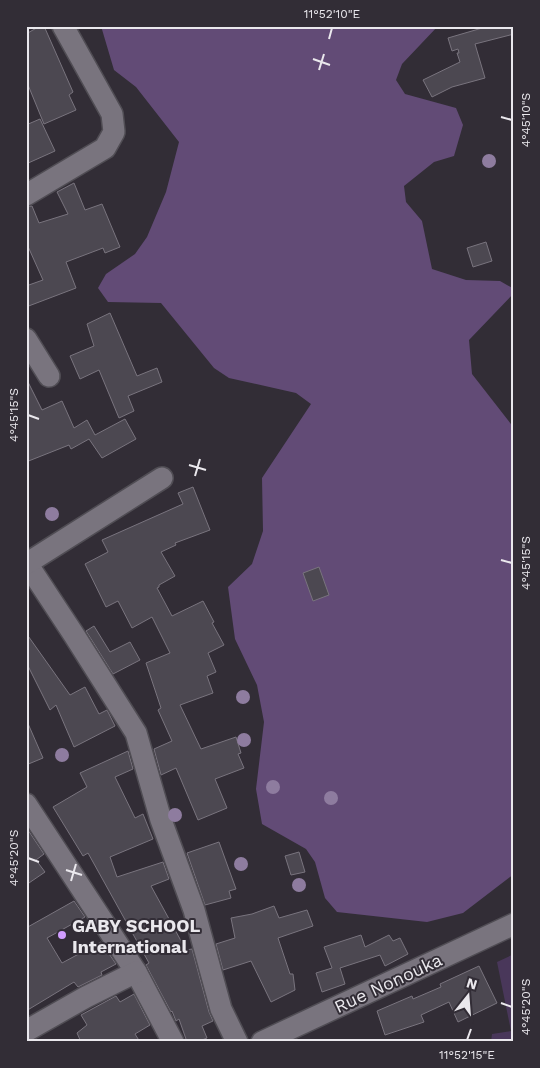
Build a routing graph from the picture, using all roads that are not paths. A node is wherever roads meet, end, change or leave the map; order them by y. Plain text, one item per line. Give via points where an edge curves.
1 (63, 26) edge
2 (26, 195) edge
3 (26, 339) edge
4 (49, 376) dead end
5 (162, 478) dead end
6 (26, 563) edge
7 (26, 804) edge
8 (514, 924) edge
9 (136, 972) junction
10 (26, 1031) edge
11 (172, 1042) edge
12 (238, 1042) edge
13 (262, 1042) edge

1 - 2 street via 112,114 114,132 105,148
3 - 4 street
5 - 6 street
6 - 12 street via 136,733 161,820 194,910 222,1009
7 - 9 street
8 - 13 street, Rue Nonouka
9 - 10 street
9 - 11 street

